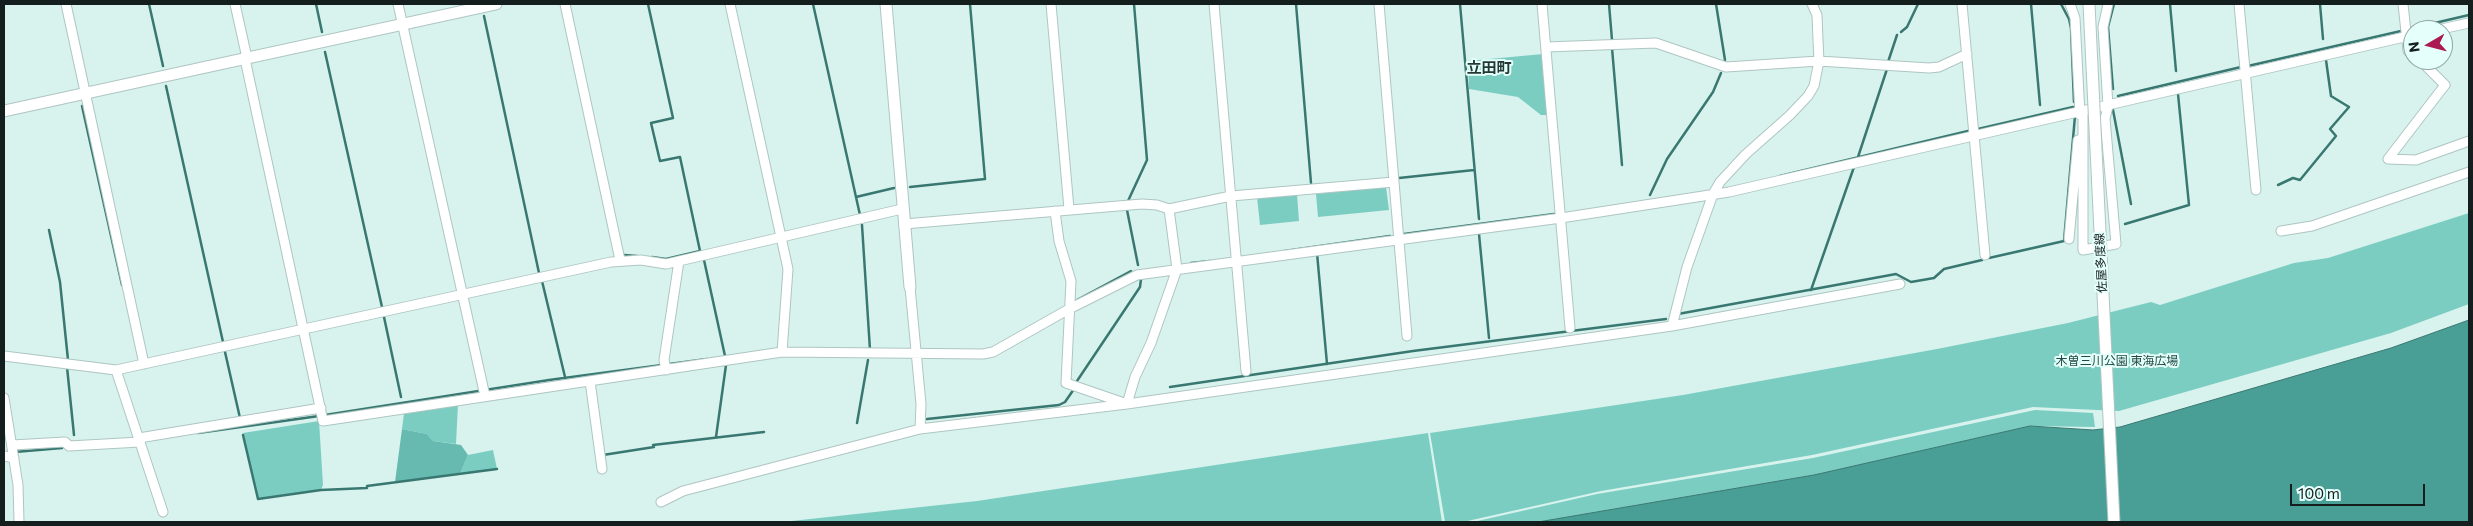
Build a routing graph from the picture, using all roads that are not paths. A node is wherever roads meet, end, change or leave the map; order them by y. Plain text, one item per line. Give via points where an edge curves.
1 (66, 4) edge
2 (235, 4) edge
3 (398, 4) edge
4 (496, 4) edge
5 (565, 4) edge
6 (730, 4) edge
7 (886, 4) edge
8 (1052, 4) edge
9 (1214, 4) edge
10 (1379, 4) edge
11 (1542, 4) edge
12 (1812, 4) edge
13 (1962, 4) edge
14 (2070, 4) edge
15 (2089, 4) edge
16 (2108, 4) edge
17 (2240, 4) edge
18 (2403, 4) edge
19 (2406, 20) edge
20 (402, 24) junction
21 (2469, 24) edge
22 (2453, 27) edge
23 (2403, 37) edge
24 (1546, 47) junction
25 (1967, 54) junction
26 (246, 59) junction
27 (1819, 61) junction
28 (2430, 70) edge
29 (2246, 74) junction
30 (86, 94) junction
31 (2108, 106) junction
32 (4, 109) edge
33 (2082, 110) junction
34 (1974, 136) junction
35 (2469, 141) edge
36 (2469, 172) edge
37 (1394, 182) junction
38 (2256, 190) dead end
39 (1713, 194) junction
40 (1232, 196) junction
41 (902, 209) junction
42 (1069, 209) junction
43 (1170, 209) junction
44 (1055, 211) junction
45 (1561, 218) junction
46 (904, 224) junction
47 (2280, 231) dead end
48 (782, 237) junction
49 (1399, 239) junction
50 (2069, 239) dead end
51 (1985, 255) dead end
52 (620, 260) junction
53 (679, 261) junction
54 (1237, 261) junction
55 (1178, 269) junction
56 (1900, 284) dead end
57 (910, 287) joint
58 (462, 295) junction
59 (1069, 309) junction
60 (1672, 326) junction
61 (1570, 328) dead end
62 (304, 329) junction
63 (1408, 336) dead end
64 (782, 350) junction
65 (916, 355) junction
66 (4, 356) edge
67 (144, 364) junction
68 (665, 366) junction
69 (116, 370) junction
70 (1246, 371) dead end
71 (590, 381) junction
72 (484, 393) junction
73 (4, 398) edge
74 (1127, 404) junction
75 (322, 413) junction
76 (920, 429) junction
77 (139, 440) junction
78 (11, 453) edge
79 (602, 468) dead end
80 (661, 502) dead end
81 (163, 512) dead end
82 (19, 522) edge
83 (2114, 522) edge

1 - 30 street
2 - 26 street
3 - 20 street
4 - 20 street
5 - 52 street
6 - 48 street
7 - 41 street
8 - 42 street
9 - 40 street
10 - 37 street
11 - 24 street
12 - 27 street via 1817,15
13 - 25 street
14 - 33 street via 2075,18
15 - 83 street, 佐屋多度線, bridge
16 - 31 street via 2103,26
17 - 29 street
18 - 19 street
20 - 26 street
20 - 58 street
21 - 22 street
23 - 29 street
24 - 27 street via 1656,43 1726,68
24 - 45 street
25 - 27 street via 1939,67 1929,68
25 - 34 street
26 - 30 street
26 - 62 street
27 - 39 street via 1814,86 1808,96 1746,154
28 - 35 street via 2445,85 2388,159 2416,160
29 - 31 street
29 - 38 street
30 - 32 street
30 - 67 street
31 - 33 street
31 - 33 street via 2105,119 2116,244 2083,250
33 - 34 street
33 - 50 street
34 - 39 street
34 - 51 street
36 - 47 street via 2312,226
37 - 40 street
37 - 49 street
39 - 45 street
39 - 60 street via 1687,267
40 - 43 street
40 - 54 street
41 - 46 street
41 - 48 street
42 - 43 street via 1142,204
42 - 44 street
43 - 55 street
44 - 46 street
44 - 59 street via 1059,241 1071,281
45 - 49 street
45 - 61 street
46 - 57 street
48 - 53 street
48 - 64 street via 788,269
49 - 54 street
49 - 63 street
52 - 53 street via 666,264
52 - 58 street
53 - 68 street
54 - 55 street
54 - 70 street
55 - 59 street via 1137,275
55 - 74 street
56 - 60 street
57 - 65 street
58 - 62 street
58 - 72 street
59 - 65 street via 992,352 970,356
59 - 74 street via 1066,383
60 - 74 street
62 - 67 street
62 - 75 street
64 - 65 street
64 - 68 street
65 - 76 street
66 - 69 street
67 - 69 street
68 - 71 street
69 - 77 street
71 - 72 street
71 - 79 street
72 - 75 street via 323,420
73 - 78 street
74 - 76 street
75 - 77 street
76 - 80 street via 683,491
77 - 78 street via 70,446 64,442
77 - 81 street
78 - 82 street

